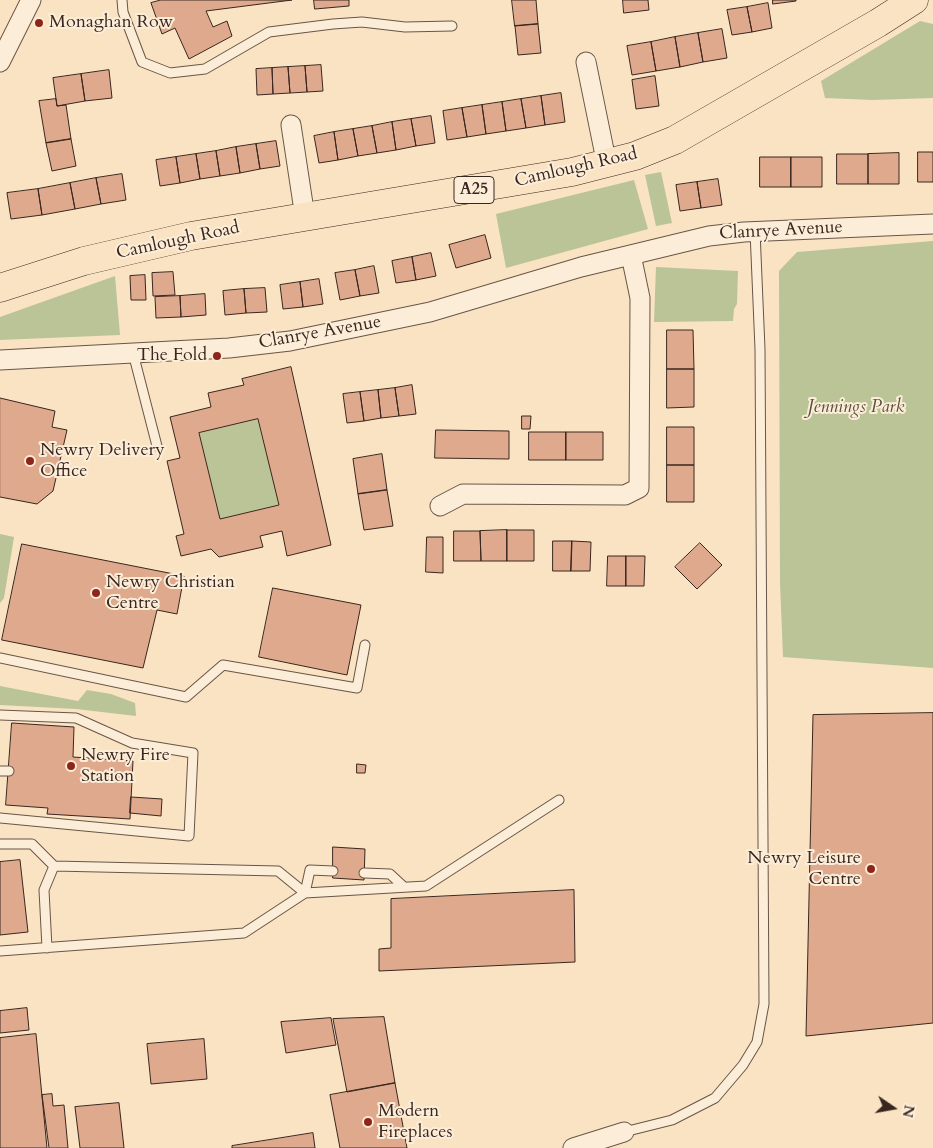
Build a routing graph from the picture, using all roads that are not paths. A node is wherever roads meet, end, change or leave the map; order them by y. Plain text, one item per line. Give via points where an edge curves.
1 (31, 0) edge
2 (122, 0) edge
3 (914, 0) edge
4 (452, 26) dead end
5 (0, 62) edge
6 (586, 62) dead end
7 (291, 125) dead end
8 (607, 164) junction
9 (305, 217) junction
10 (933, 224) edge
11 (755, 232) junction
12 (631, 255) junction
13 (0, 288) edge
14 (133, 353) junction
15 (0, 360) edge
16 (157, 446) dead end
17 (440, 506) dead end
18 (365, 645) dead end
19 (0, 658) edge
20 (0, 714) edge
21 (559, 800) dead end
22 (0, 818) edge
23 (0, 844) edge
24 (54, 866) junction
25 (333, 871) dead end
26 (364, 873) dead end
27 (404, 887) junction
28 (304, 893) junction
29 (47, 948) junction
30 (0, 951) edge
31 (624, 1132) joint
32 (573, 1148) edge

1 - 5 street
2 - 4 lane via 123,12 142,62 170,73 205,69 269,32 362,22 405,27
3 - 8 main road, Camlough Road / A25 via 675,140
6 - 8 street
7 - 9 street
8 - 9 main road, Camlough Road / A25
9 - 13 main road, Camlough Road / A25 via 192,236 93,258
10 - 11 street, Clanrye Avenue
11 - 12 street, Clanrye Avenue via 709,236
11 - 31 lane via 760,366 764,1004 757,1042 743,1065 715,1098 672,1120
12 - 14 street, Clanrye Avenue via 430,312 290,341
12 - 17 street via 640,298 639,488 625,495 463,494
14 - 15 street, Clanrye Avenue
14 - 16 lane
18 - 19 lane via 357,688 223,665 186,697
20 - 22 lane via 76,718 132,743 193,753 189,836
21 - 27 lane via 426,886
23 - 24 lane via 32,844
24 - 28 lane via 278,871
24 - 29 lane via 44,890
25 - 28 lane via 310,870
26 - 27 lane via 390,874
27 - 28 lane
28 - 29 lane via 244,933
29 - 30 lane
31 - 32 street

